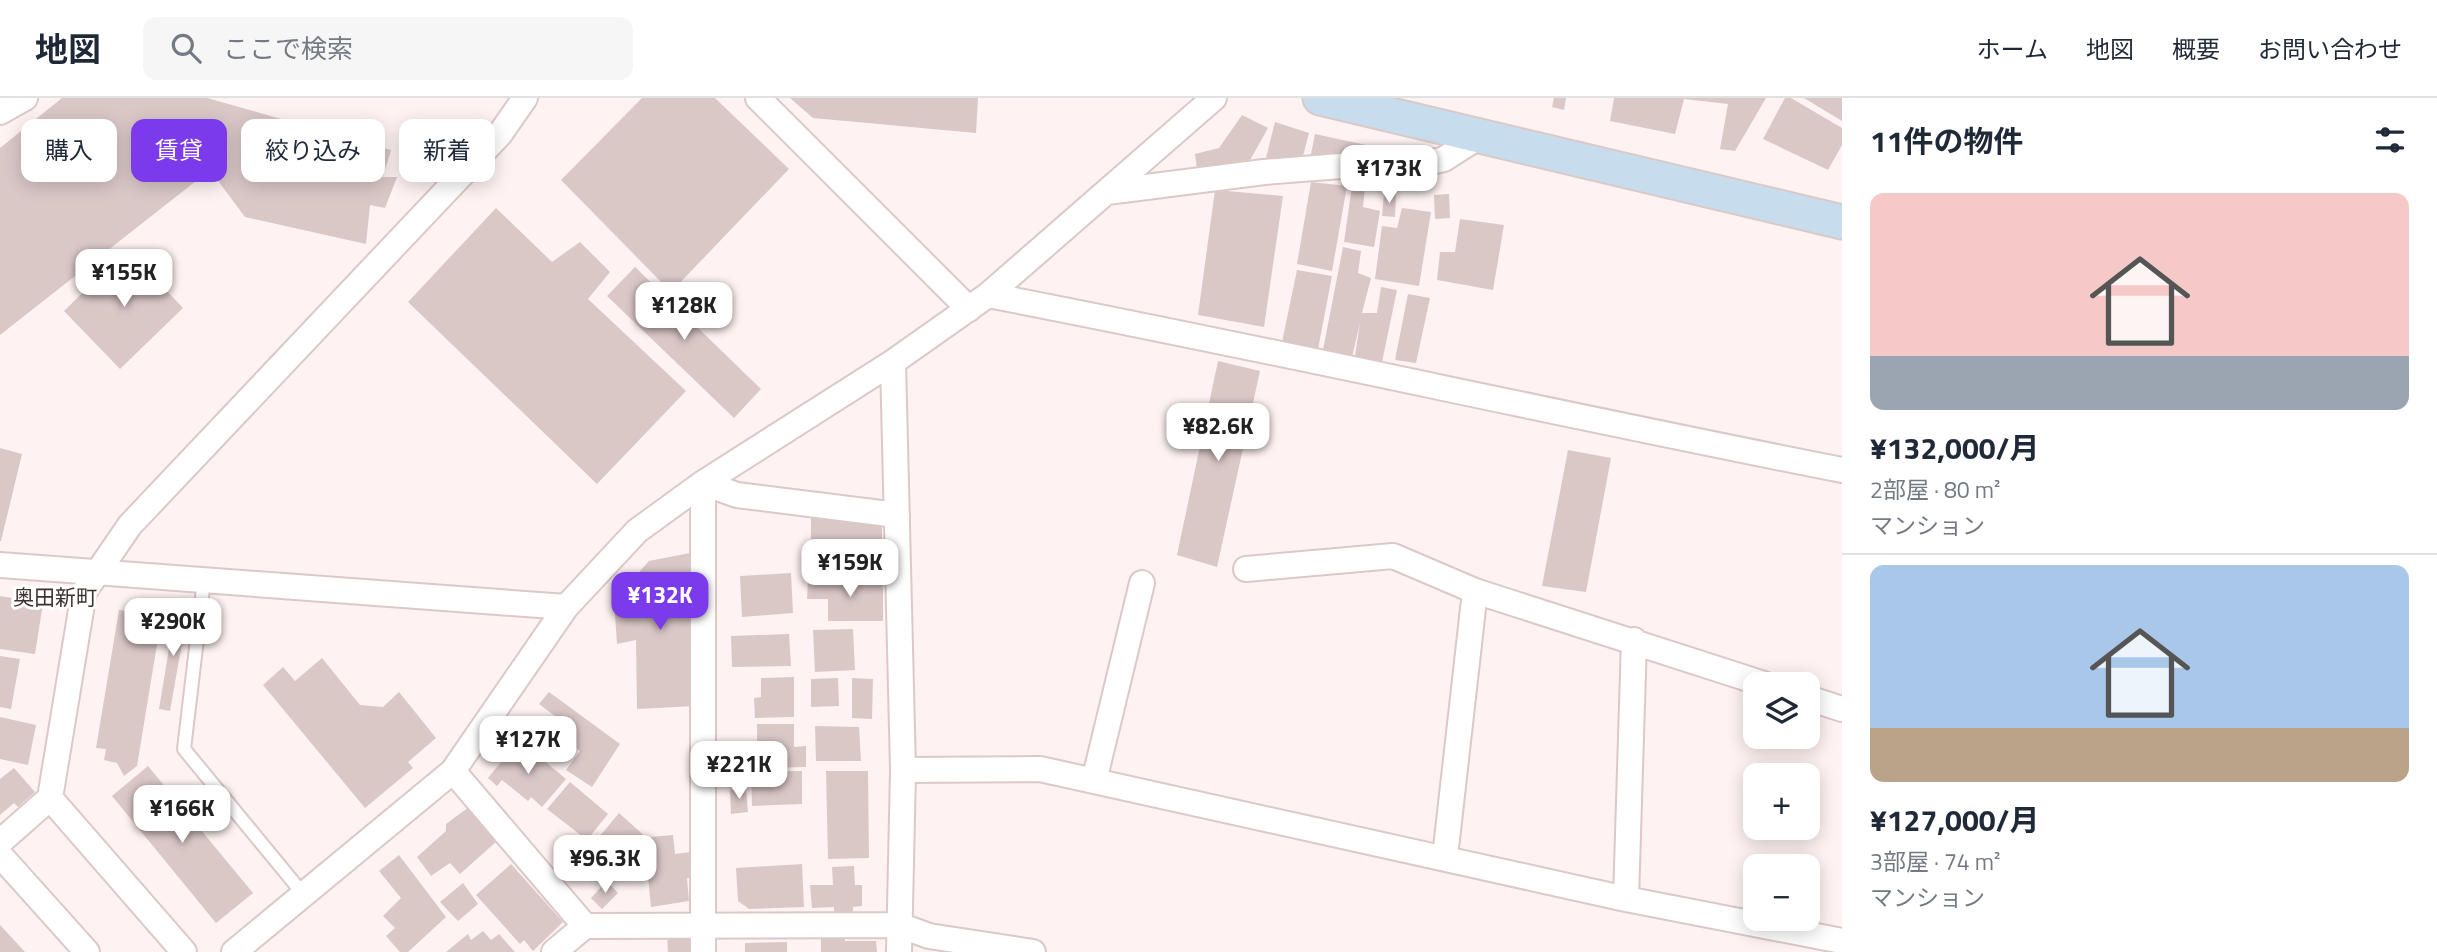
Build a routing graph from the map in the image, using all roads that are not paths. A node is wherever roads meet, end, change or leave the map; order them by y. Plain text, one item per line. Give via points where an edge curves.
1 (25, 98) edge
2 (525, 98) edge
3 (758, 98) edge
4 (1214, 98) edge
5 (1320, 98) edge
6 (0, 112) edge
7 (1480, 136) junction
8 (1107, 192) junction
9 (1842, 222) edge
10 (979, 302) junction
11 (893, 362) junction
12 (1842, 470) edge
13 (703, 483) junction
14 (897, 515) junction
15 (0, 565) edge
16 (1246, 569) dead end
17 (97, 572) junction
18 (204, 580) junction
19 (1142, 583) dead end
20 (1475, 591) junction
21 (566, 607) junction
22 (1634, 640) junction
23 (1743, 677) edge
24 (1820, 702) edge
25 (1842, 709) edge
26 (903, 770) junction
27 (453, 771) junction
28 (1094, 780) junction
29 (50, 799) junction
30 (0, 842) edge
31 (0, 855) edge
32 (1445, 857) junction
33 (304, 895) junction
34 (1626, 899) junction
35 (898, 925) junction
36 (585, 926) junction
37 (703, 927) junction
38 (1842, 941) edge
39 (87, 952) edge
40 (184, 952) edge
41 (234, 952) edge
42 (554, 952) edge
43 (703, 952) edge
44 (899, 952) edge
45 (1033, 952) edge

1 - 6 street
2 - 17 street via 500,134 130,525
3 - 10 street
4 - 8 street
5 - 7 street
7 - 8 street via 1444,159 1409,168 1341,166 1264,172
7 - 9 street
8 - 10 street
10 - 11 street
10 - 12 street via 1217,339
11 - 13 street
11 - 14 street
13 - 14 street via 737,495
13 - 21 street via 637,531
13 - 37 street
14 - 26 street
15 - 17 street
16 - 20 street via 1392,556
17 - 18 street
17 - 29 street via 84,592
18 - 21 street
18 - 33 lane via 184,749
19 - 28 street
20 - 22 street
20 - 32 street
21 - 27 street
22 - 23 street
22 - 34 street
24 - 25 street
26 - 28 street via 1040,769
26 - 35 street
27 - 33 street
27 - 36 street
28 - 32 street
29 - 30 street
29 - 40 street
31 - 39 street
32 - 34 street
33 - 41 street
34 - 38 street
35 - 37 street
35 - 44 street
35 - 45 street via 929,936
36 - 37 street
36 - 42 street
37 - 43 street

